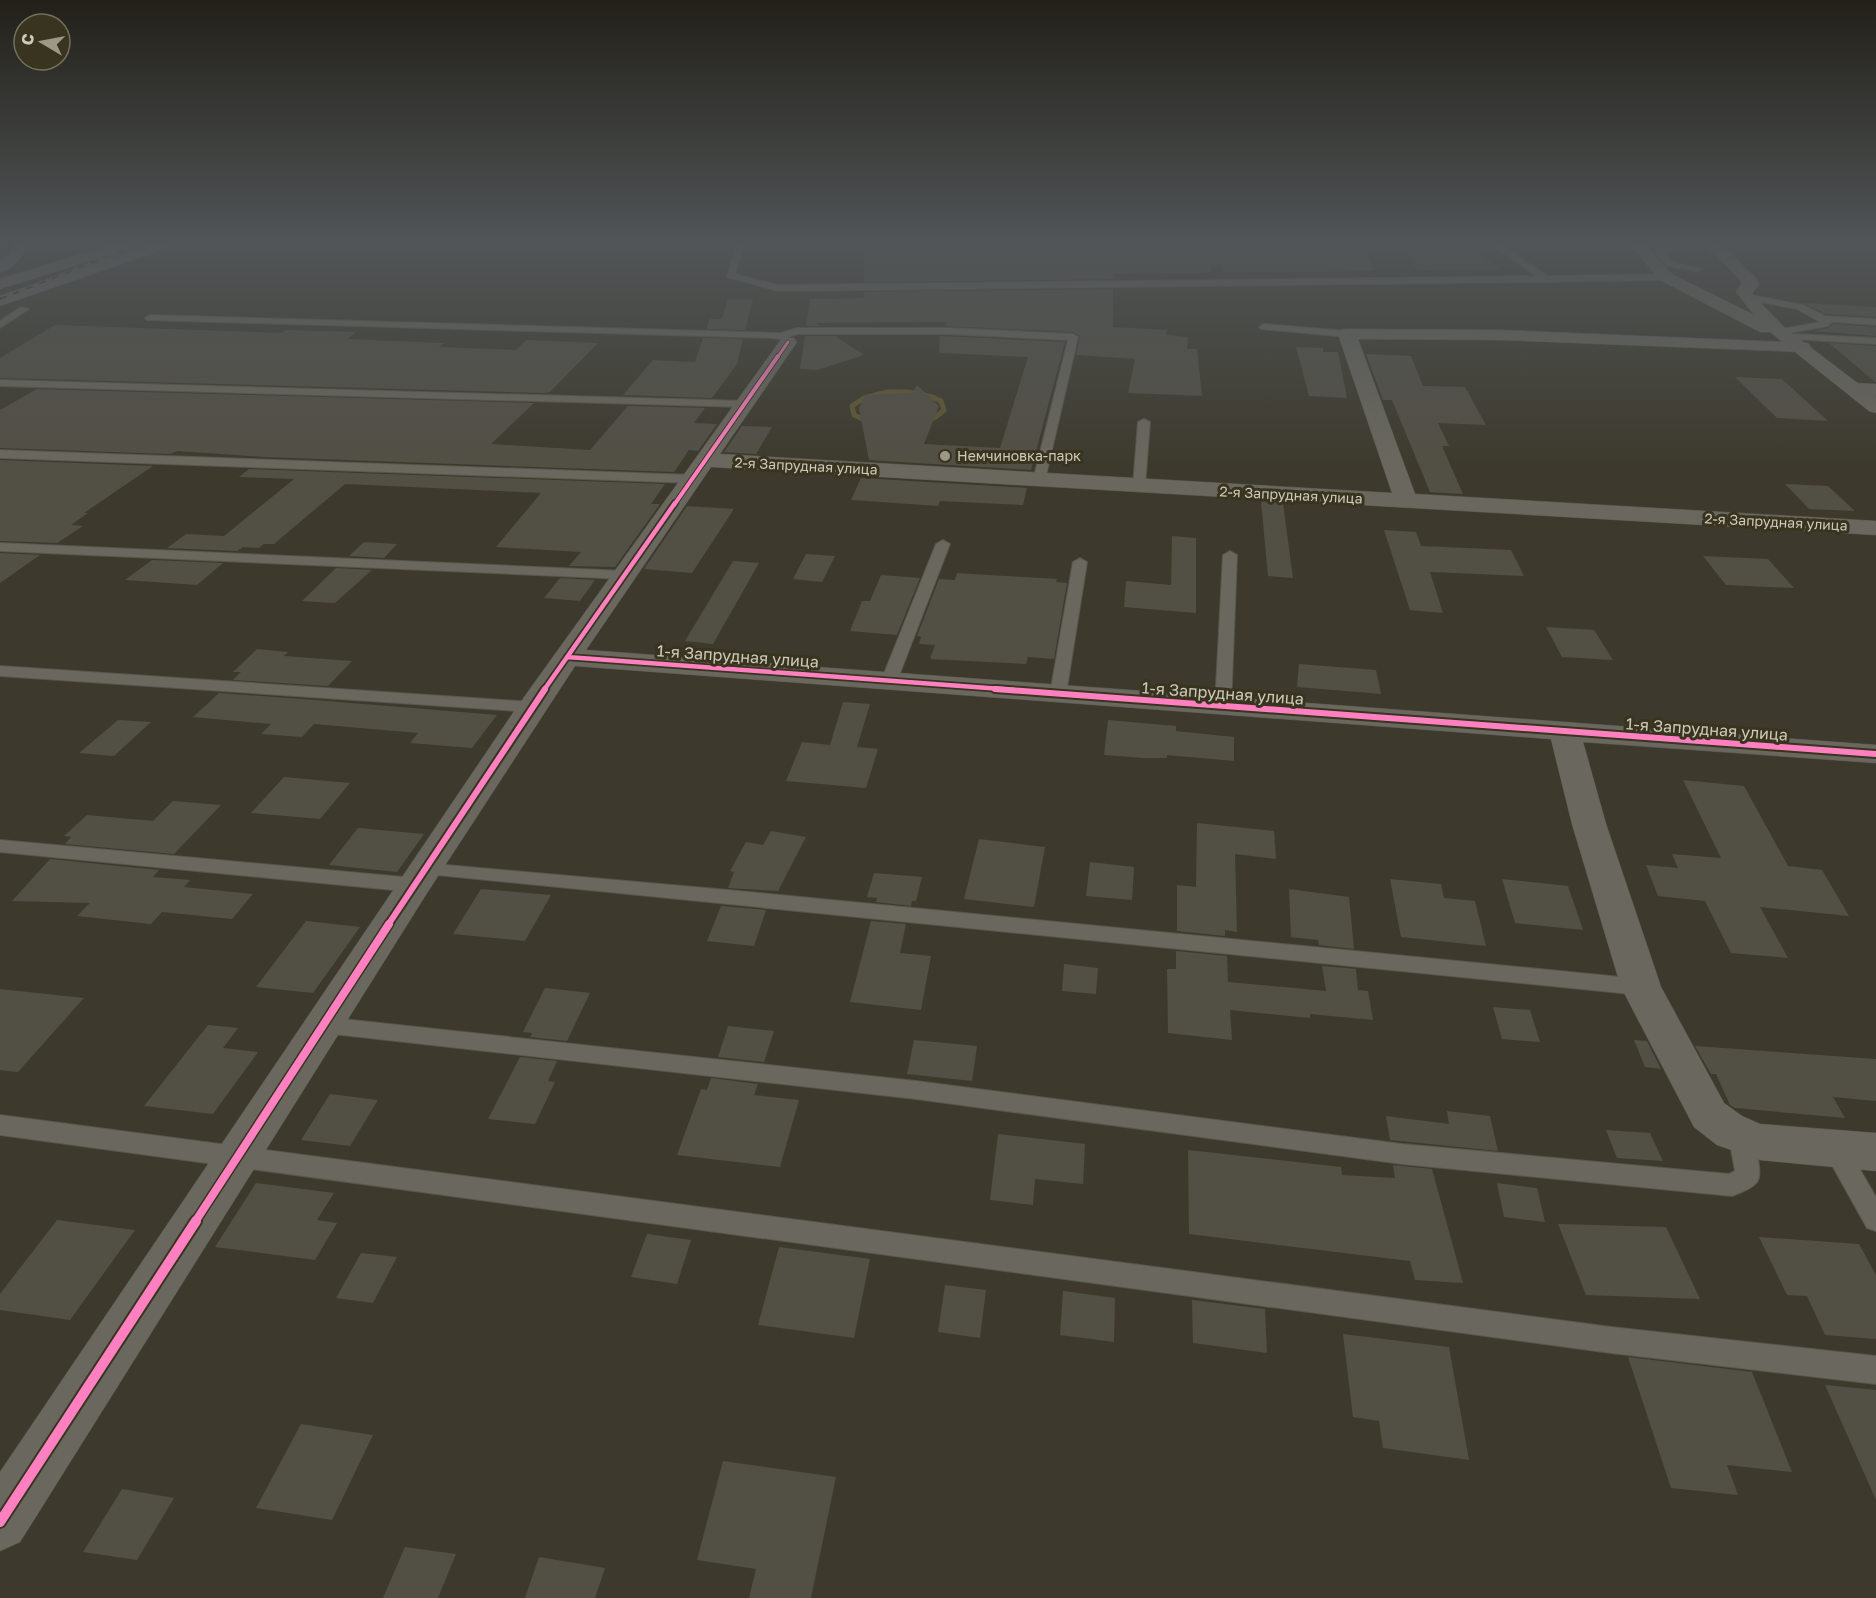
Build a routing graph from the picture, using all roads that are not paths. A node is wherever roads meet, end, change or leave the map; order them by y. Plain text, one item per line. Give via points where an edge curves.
1 (14, 316) edge
2 (1744, 316) edge
3 (1763, 316) edge
4 (1818, 316) edge
5 (150, 318) dead end
6 (1823, 319) junction
7 (1876, 322) edge
8 (0, 325) edge
9 (1264, 327) dead end
10 (1347, 334) junction
11 (1782, 334) junction
12 (785, 339) junction
13 (1876, 341) edge
14 (1802, 347) junction
15 (0, 383) edge
16 (1854, 389) junction
17 (1876, 390) edge
18 (745, 404) junction
19 (1876, 407) edge
20 (1144, 422) dead end
21 (0, 454) edge
22 (699, 470) junction
23 (1039, 480) junction
24 (1140, 486) junction
25 (1406, 501) junction
26 (1876, 528) edge
27 (943, 544) dead end
28 (0, 547) edge
29 (1230, 555) dead end
30 (1080, 562) dead end
31 (625, 575) junction
32 (567, 657) junction
33 (0, 671) edge
34 (889, 681) junction
35 (1058, 694) junction
36 (1223, 706) junction
37 (532, 707) junction
38 (1565, 732) junction
39 (1876, 754) edge
40 (0, 846) edge
41 (419, 877) junction
42 (1641, 987) junction
43 (324, 1025) junction
44 (0, 1125) edge
45 (1741, 1138) junction
46 (1855, 1150) edge
47 (238, 1155) junction
48 (1876, 1220) edge
49 (1876, 1370) edge
50 (0, 1522) edge

1 - 8 lane
2 - 11 street
3 - 11 street
4 - 6 lane
5 - 12 lane
6 - 7 lane
6 - 11 lane via 1828,323
9 - 10 lane
10 - 14 street via 1502,335
10 - 25 street
11 - 13 lane
11 - 14 street
12 - 18 street
12 - 23 lane via 797,331 948,331 1073,337
14 - 16 street
15 - 18 lane
16 - 17 street
16 - 19 street
18 - 22 street
20 - 24 lane
21 - 22 lane
22 - 23 street, 2-я Запрудная улица
22 - 31 street
23 - 24 street, 2-я Запрудная улица
24 - 25 street, 2-я Запрудная улица
25 - 26 street, 2-я Запрудная улица
27 - 34 lane
28 - 31 lane
29 - 36 lane
30 - 35 lane
31 - 32 street
32 - 34 street, 1-я Запрудная улица
32 - 37 street
33 - 37 lane
34 - 35 street, 1-я Запрудная улица
35 - 36 street, 1-я Запрудная улица
36 - 38 street, 1-я Запрудная улица
37 - 41 street
38 - 39 street, 1-я Запрудная улица
38 - 42 street via 1589,824
40 - 41 lane
41 - 42 lane via 696,892
41 - 43 street
42 - 45 street via 1709,1114
43 - 45 lane via 916,1090 1402,1154 1732,1185 1749,1176
43 - 47 street
44 - 47 lane
45 - 46 street
46 - 48 lane
47 - 49 lane via 1587,1337
47 - 50 street

